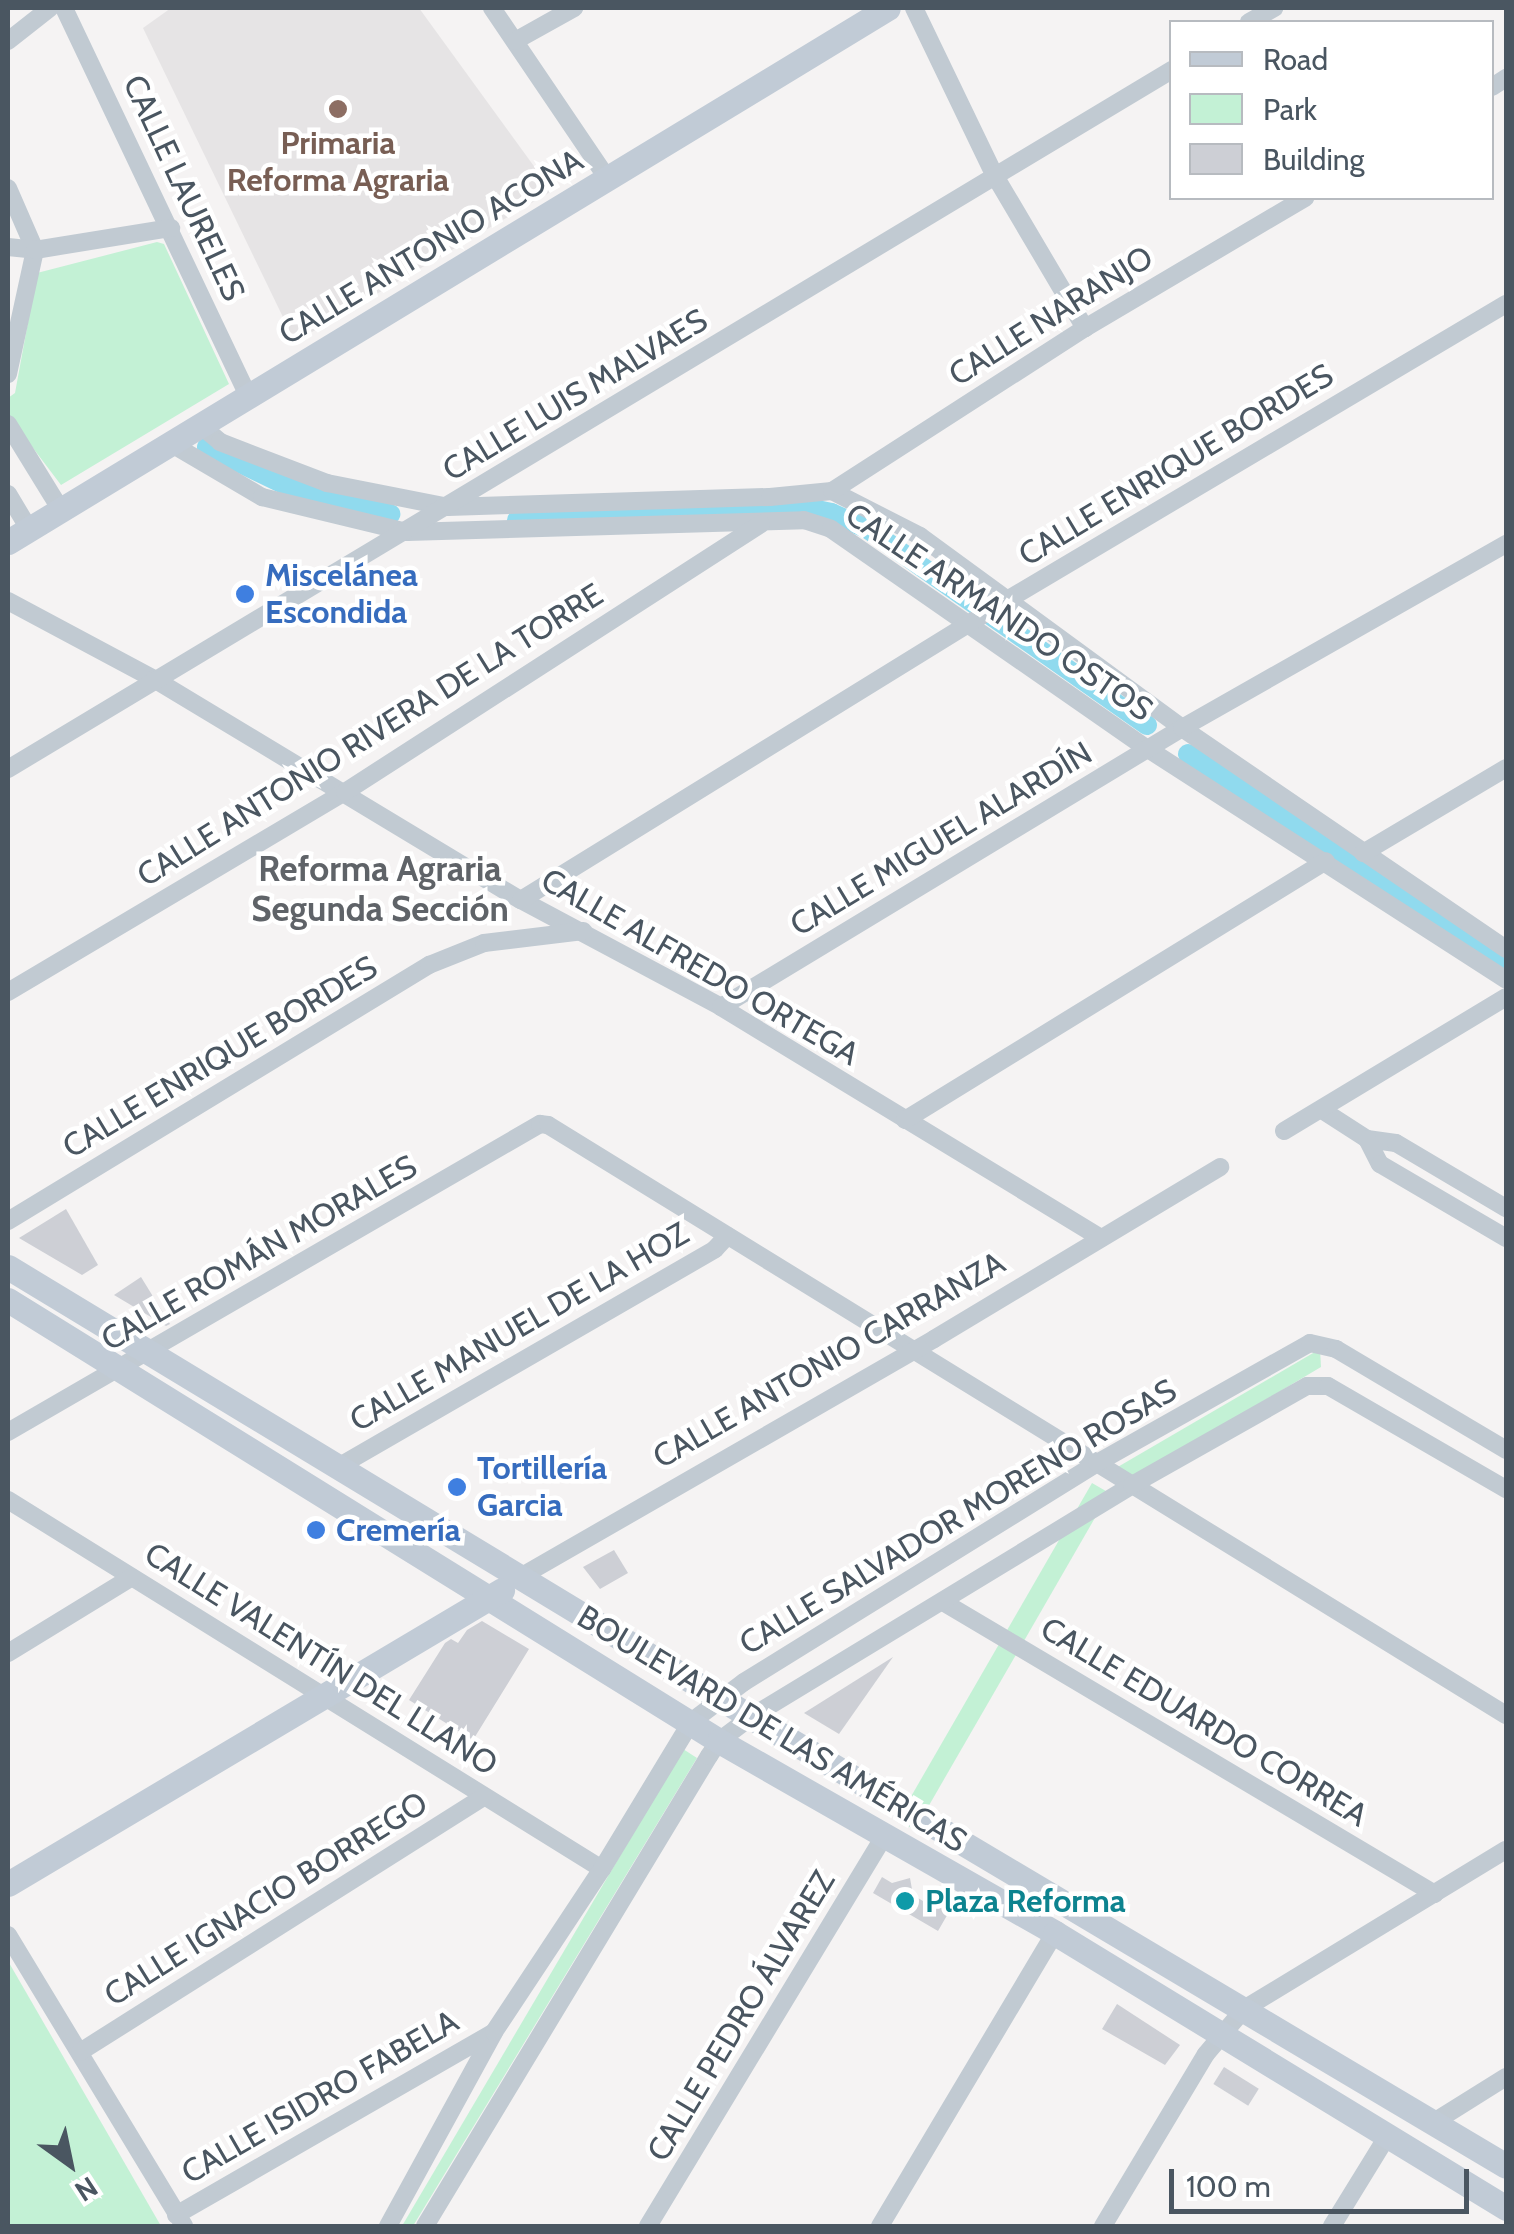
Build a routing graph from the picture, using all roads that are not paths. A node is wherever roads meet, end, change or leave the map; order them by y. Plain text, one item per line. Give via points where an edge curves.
1 (50, 8) edge
2 (64, 8) edge
3 (492, 8) edge
4 (574, 8) edge
5 (888, 8) edge
6 (914, 8) edge
7 (8, 41) edge
8 (515, 42) junction
9 (1169, 72) edge
10 (995, 176) junction
11 (607, 178) junction
12 (8, 188) edge
13 (1302, 200) edge
14 (170, 228) junction
15 (8, 246) edge
16 (35, 250) junction
17 (1506, 304) edge
18 (1085, 328) junction
19 (8, 374) edge
20 (248, 396) junction
21 (8, 424) edge
22 (200, 425) junction
23 (170, 443) junction
24 (832, 491) junction
25 (8, 494) edge
26 (524, 505) junction
27 (448, 507) junction
28 (60, 510) junction
29 (761, 524) junction
30 (526, 529) junction
31 (407, 532) junction
32 (18, 535) edge
33 (1506, 544) edge
34 (1007, 600) junction
35 (8, 601) edge
36 (968, 626) junction
37 (154, 679) junction
38 (1182, 728) junction
39 (1148, 749) junction
40 (1506, 768) edge
41 (8, 769) edge
42 (345, 792) junction
43 (1363, 852) junction
44 (1326, 861) junction
45 (521, 900) junction
46 (584, 931) junction
47 (1506, 948) edge
48 (1506, 980) edge
49 (8, 992) edge
50 (1506, 996) edge
51 (721, 1008) junction
52 (1322, 1110) junction
53 (904, 1120) junction
54 (1284, 1131) dead end
55 (1367, 1139) junction
56 (1220, 1168) dead end
57 (1506, 1208) edge
58 (8, 1221) edge
59 (727, 1236) junction
60 (1101, 1238) junction
61 (1506, 1238) edge
62 (8, 1267) edge
63 (8, 1300) edge
64 (914, 1350) junction
65 (150, 1352) junction
66 (1358, 1362) junction
67 (120, 1369) junction
68 (1342, 1394) junction
69 (8, 1432) edge
70 (1506, 1450) edge
71 (1097, 1463) junction
72 (338, 1467) junction
73 (1132, 1485) junction
74 (1506, 1489) edge
75 (8, 1500) edge
76 (522, 1576) junction
77 (132, 1577) junction
78 (492, 1597) junction
79 (943, 1602) junction
80 (8, 1653) edge
81 (721, 1698) junction
82 (323, 1700) junction
83 (1506, 1716) edge
84 (752, 1718) junction
85 (691, 1722) junction
86 (720, 1741) junction
87 (484, 1797) junction
88 (884, 1837) junction
89 (1506, 1850) edge
90 (602, 1869) junction
91 (8, 1884) edge
92 (1434, 1894) junction
93 (1054, 1933) junction
94 (8, 1935) edge
95 (1244, 2009) junction
96 (494, 2032) junction
97 (1221, 2034) junction
98 (80, 2052) junction
99 (1506, 2076) edge
100 (1434, 2122) junction
101 (1388, 2135) junction
102 (1506, 2166) edge
103 (1506, 2208) edge
104 (180, 2221) edge
105 (388, 2226) edge
106 (425, 2226) edge
107 (648, 2226) edge
108 (880, 2226) edge
109 (1103, 2226) edge
110 (1332, 2226) edge

1 - 7 street
2 - 14 street, CALLE LAURELES
3 - 8 street
4 - 8 street
5 - 11 main road, CALLE ANTONIO ACONA
6 - 10 street
8 - 11 street
9 - 10 street, CALLE LUIS MALVAES
10 - 18 street
10 - 27 street, CALLE LUIS MALVAES
11 - 20 main road, CALLE ANTONIO ACONA
12 - 16 street
13 - 18 street, CALLE NARANJO
14 - 16 street
14 - 20 street, CALLE LAURELES
15 - 16 street
16 - 19 street
17 - 34 street, CALLE ENRIQUE BORDES
18 - 24 street, CALLE NARANJO
20 - 22 main road, CALLE ANTONIO ACONA
21 - 28 street
22 - 23 main road, CALLE ANTONIO ACONA
22 - 27 street, CALLE ARMANDO OSTOS via 220,442 328,483
23 - 28 main road, CALLE ANTONIO ACONA
23 - 31 street, CALLE ARMANDO OSTOS via 262,498
24 - 26 street, CALLE ARMANDO OSTOS
24 - 34 street, CALLE ARMANDO OSTOS via 920,536
25 - 32 street
26 - 27 street, CALLE ARMANDO OSTOS
26 - 30 street
27 - 31 street, CALLE LUIS MALVAES
28 - 32 main road, CALLE ANTONIO ACONA
29 - 30 street, CALLE ARMANDO OSTOS
29 - 36 street, CALLE ARMANDO OSTOS via 804,520 831,529
29 - 42 street, CALLE ANTONIO RIVERA DE LA TORRE
30 - 31 street, CALLE ARMANDO OSTOS
31 - 37 street, CALLE LUIS MALVAES
33 - 38 street, CALLE MIGUEL ALARDÍN
34 - 36 street, CALLE ENRIQUE BORDES
34 - 38 street, CALLE ARMANDO OSTOS
35 - 37 street, CALLE ALFREDO ORTEGA
36 - 39 street, CALLE ARMANDO OSTOS
36 - 45 street, CALLE ENRIQUE BORDES
37 - 41 street, CALLE LUIS MALVAES
37 - 42 street, CALLE ALFREDO ORTEGA
38 - 39 street, CALLE MIGUEL ALARDÍN
38 - 43 street, CALLE ARMANDO OSTOS
39 - 44 street, CALLE ARMANDO OSTOS
39 - 51 street, CALLE MIGUEL ALARDÍN
40 - 43 street
42 - 45 street, CALLE ALFREDO ORTEGA
42 - 49 street, CALLE ANTONIO RIVERA DE LA TORRE
43 - 47 street, CALLE ARMANDO OSTOS
44 - 48 street, CALLE ARMANDO OSTOS
44 - 53 street
45 - 46 street, CALLE ALFREDO ORTEGA
46 - 51 street, CALLE ALFREDO ORTEGA
46 - 58 street, CALLE ENRIQUE BORDES via 484,943 430,965
50 - 52 street
51 - 53 street, CALLE ALFREDO ORTEGA
52 - 54 street
52 - 55 street
53 - 60 street, CALLE ALFREDO ORTEGA
55 - 57 street via 1396,1144
55 - 61 street via 1380,1164
56 - 60 street, CALLE ANTONIO CARRANZA
59 - 64 street
59 - 65 street, CALLE ROMÁN MORALES via 540,1124
59 - 72 street, CALLE MANUEL DE LA HOZ via 715,1249
60 - 64 street, CALLE ANTONIO CARRANZA
62 - 65 main road, BOULEVARD DE LAS AMÉRICAS
63 - 67 main road, BOULEVARD DE LAS AMÉRICAS
64 - 71 street
64 - 76 street, CALLE ANTONIO CARRANZA
65 - 67 street, CALLE ROMÁN MORALES
65 - 72 main road, BOULEVARD DE LAS AMÉRICAS
66 - 68 street
66 - 70 street, CALLE SALVADOR MORENO ROSAS
66 - 71 street, CALLE SALVADOR MORENO ROSAS via 1310,1343
67 - 69 street, CALLE ROMÁN MORALES
67 - 78 main road, BOULEVARD DE LAS AMÉRICAS
68 - 73 street, CALLE SALVADOR MORENO ROSAS via 1308,1386
68 - 74 street, CALLE SALVADOR MORENO ROSAS
71 - 73 street
71 - 81 street, CALLE SALVADOR MORENO ROSAS
72 - 76 main road, BOULEVARD DE LAS AMÉRICAS
73 - 79 street, CALLE SALVADOR MORENO ROSAS
73 - 83 street
75 - 77 street, CALLE VALENTÍN DEL LLANO
76 - 78 main road, CALLE ANTONIO CARRANZA
76 - 81 main road, BOULEVARD DE LAS AMÉRICAS
77 - 80 street
77 - 82 street, CALLE VALENTÍN DEL LLANO
78 - 82 main road, CALLE ANTONIO CARRANZA
78 - 85 main road, BOULEVARD DE LAS AMÉRICAS
79 - 84 street, CALLE SALVADOR MORENO ROSAS
79 - 92 street, CALLE EDUARDO CORREA
81 - 84 main road, BOULEVARD DE LAS AMÉRICAS
81 - 85 street, CALLE SALVADOR MORENO ROSAS
82 - 87 street, CALLE VALENTÍN DEL LLANO
82 - 91 main road, CALLE ANTONIO CARRANZA
84 - 86 street, CALLE SALVADOR MORENO ROSAS
84 - 95 main road, BOULEVARD DE LAS AMÉRICAS
85 - 86 main road, BOULEVARD DE LAS AMÉRICAS
85 - 90 street, CALLE SALVADOR MORENO ROSAS
86 - 88 main road, BOULEVARD DE LAS AMÉRICAS
86 - 106 street, CALLE SALVADOR MORENO ROSAS
87 - 90 street, CALLE VALENTÍN DEL LLANO
87 - 98 street, CALLE IGNACIO BORREGO
88 - 93 main road, BOULEVARD DE LAS AMÉRICAS
88 - 107 street, CALLE PEDRO ÁLVAREZ
89 - 92 street
90 - 96 street, CALLE SALVADOR MORENO ROSAS
92 - 95 street
93 - 97 main road, BOULEVARD DE LAS AMÉRICAS
93 - 108 street
94 - 98 street
95 - 97 street
95 - 100 main road, BOULEVARD DE LAS AMÉRICAS
96 - 104 street, CALLE ISIDRO FABELA
96 - 105 street, CALLE SALVADOR MORENO ROSAS
97 - 101 main road, BOULEVARD DE LAS AMÉRICAS
97 - 109 street
98 - 104 street
99 - 100 street
100 - 102 main road, BOULEVARD DE LAS AMÉRICAS
101 - 103 main road, BOULEVARD DE LAS AMÉRICAS
101 - 110 street

